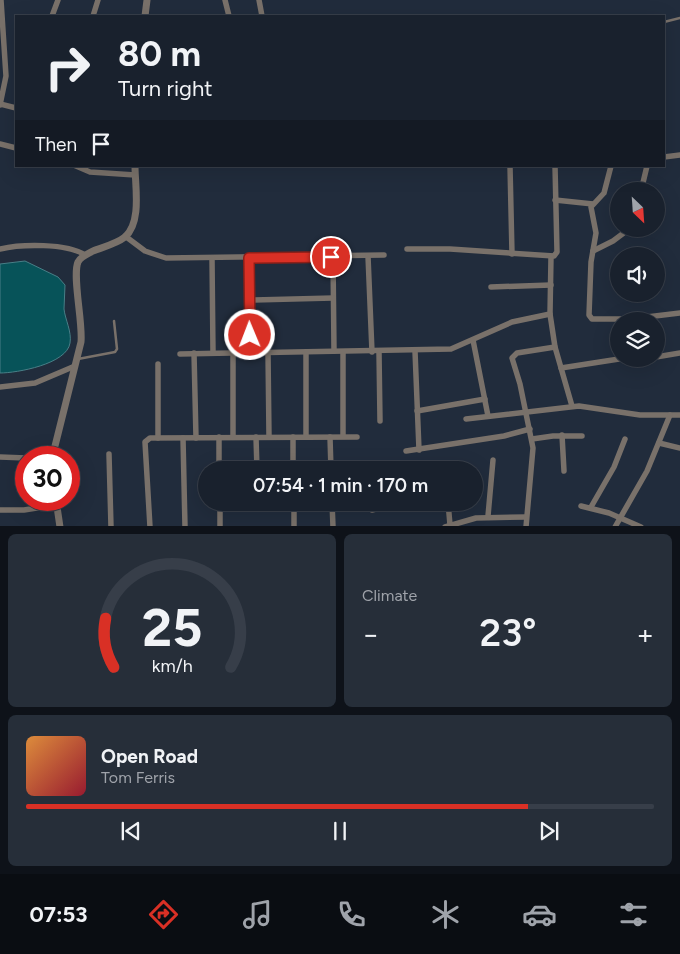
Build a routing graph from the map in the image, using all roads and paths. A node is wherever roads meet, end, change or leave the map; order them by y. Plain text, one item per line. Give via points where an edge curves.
1 (1, 0) edge
2 (58, 0) edge
3 (98, 0) edge
4 (146, 0) edge
5 (224, 0) edge
6 (259, 0) edge
7 (52, 15) edge
8 (93, 15) edge
9 (145, 15) edge
10 (229, 15) edge
11 (262, 15) edge
12 (680, 18) edge
13 (665, 22) edge
14 (0, 104) edge
15 (15, 108) edge
16 (0, 144) edge
17 (15, 148) edge
18 (680, 155) edge
19 (665, 156) edge
20 (78, 167) edge
21 (135, 167) edge
22 (510, 167) edge
23 (555, 167) edge
24 (611, 167) edge
25 (647, 167) edge
26 (135, 175) junction
27 (643, 182) edge
28 (555, 200) junction
29 (593, 204) junction
30 (125, 236) junction
31 (618, 238) edge
32 (0, 249) edge
33 (406, 249) dead end
34 (593, 251) junction
35 (512, 254) junction
36 (85, 255) junction
37 (384, 255) dead end
38 (368, 256) junction
39 (333, 257) junction
40 (551, 257) junction
41 (212, 258) junction
42 (249, 258) junction
43 (551, 286) junction
44 (492, 287) dead end
45 (333, 298) junction
46 (249, 300) junction
47 (680, 313) edge
48 (550, 314) junction
49 (114, 321) dead end
50 (473, 340) junction
51 (555, 347) junction
52 (334, 351) junction
53 (415, 351) junction
54 (233, 352) junction
55 (251, 352) junction
56 (268, 352) junction
57 (306, 352) junction
58 (343, 352) junction
59 (372, 352) junction
60 (379, 352) junction
61 (194, 353) junction
62 (213, 353) junction
63 (680, 353) edge
64 (180, 354) dead end
65 (665, 355) edge
66 (610, 360) edge
67 (76, 362) junction
68 (158, 364) dead end
69 (561, 368) junction
70 (0, 387) edge
71 (485, 399) junction
72 (572, 406) junction
73 (417, 411) junction
74 (526, 412) junction
75 (670, 415) junction
76 (680, 415) edge
77 (488, 416) junction
78 (466, 419) dead end
79 (380, 421) dead end
80 (530, 429) junction
81 (343, 436) junction
82 (562, 436) junction
83 (582, 436) dead end
84 (218, 437) junction
85 (233, 437) junction
86 (256, 437) junction
87 (269, 437) junction
88 (293, 437) junction
89 (306, 437) junction
90 (330, 437) junction
91 (357, 437) dead end
92 (158, 438) junction
93 (183, 438) junction
94 (196, 438) junction
95 (532, 439) junction
96 (625, 440) dead end
97 (659, 443) junction
98 (55, 446) edge
99 (680, 448) edge
100 (419, 450) junction
101 (406, 452) dead end
102 (109, 454) dead end
103 (0, 457) edge
104 (15, 458) edge
105 (493, 460) dead end
106 (219, 461) edge
107 (257, 461) edge
108 (293, 461) edge
109 (331, 461) edge
110 (564, 471) dead end
111 (581, 506) dead end
112 (591, 507) junction
113 (0, 510) edge
114 (15, 510) edge
115 (57, 511) edge
116 (220, 511) edge
117 (294, 511) edge
118 (332, 511) edge
119 (448, 511) edge
120 (488, 516) junction
121 (526, 517) junction
122 (620, 519) junction
123 (60, 526) edge
124 (111, 526) edge
125 (150, 526) edge
126 (185, 526) edge
127 (220, 526) edge
128 (294, 526) edge
129 (333, 526) edge
130 (447, 526) edge
131 (526, 526) edge
132 (615, 526) edge
133 (641, 526) edge

1 - 14 street via 6,76
2 - 7 street
3 - 8 street
4 - 9 street
5 - 10 street
6 - 11 street
12 - 13 lane
14 - 15 street
16 - 17 street
18 - 19 street
20 - 26 street via 90,172
21 - 26 street
22 - 35 street
23 - 28 street
24 - 29 street via 604,193
25 - 27 street
26 - 30 street via 135,214
28 - 29 street
28 - 40 street via 557,252
29 - 34 street via 591,214 596,234
30 - 36 street
30 - 41 street via 145,251 166,258
31 - 34 street
32 - 36 street via 71,248
33 - 35 street
34 - 47 street via 588,312 592,319 630,319
35 - 40 street
36 - 67 street via 76,268 82,323
37 - 38 street
38 - 39 street
38 - 59 street
39 - 42 street
39 - 45 street
40 - 43 street
41 - 42 street
41 - 62 street
42 - 46 street
43 - 44 street
43 - 48 street
45 - 46 street
45 - 52 street
46 - 55 street
48 - 50 street via 512,322
48 - 51 street
49 - 67 lane via 115,352
50 - 53 street via 450,350
50 - 71 street
51 - 69 street
51 - 74 street via 512,355
52 - 57 street
52 - 58 street
53 - 60 street
53 - 73 street
54 - 55 street
54 - 62 street
54 - 85 street
55 - 56 street
56 - 57 street
56 - 87 street
57 - 89 street
58 - 59 street
58 - 81 street
59 - 60 street
60 - 79 street
61 - 62 street
61 - 64 street
61 - 94 street
63 - 65 street
66 - 69 street
67 - 70 street via 35,384
67 - 98 street
68 - 92 street
69 - 72 street
71 - 73 street
71 - 77 street
72 - 74 street
72 - 75 street via 640,415
73 - 100 street
74 - 77 street
74 - 80 street
75 - 76 street
75 - 97 street
77 - 78 street
80 - 95 street
80 - 100 street
81 - 90 street
81 - 91 street
82 - 83 street
82 - 95 street
82 - 110 street
84 - 85 street
84 - 94 street
84 - 106 street
85 - 86 street
86 - 87 street
86 - 107 street
87 - 88 street
88 - 89 street
88 - 108 street
89 - 90 street
90 - 109 street
92 - 93 street
92 - 125 street via 145,442
93 - 94 street
93 - 126 street
95 - 121 street via 533,463
96 - 112 street
97 - 99 street
97 - 122 street
100 - 101 street
102 - 124 street
103 - 104 street
105 - 120 street
111 - 112 street
112 - 122 street
113 - 114 street
115 - 123 street
116 - 127 street
117 - 128 street
118 - 129 street
119 - 130 street
120 - 121 street
120 - 130 street
121 - 131 street
122 - 132 street
122 - 133 street

